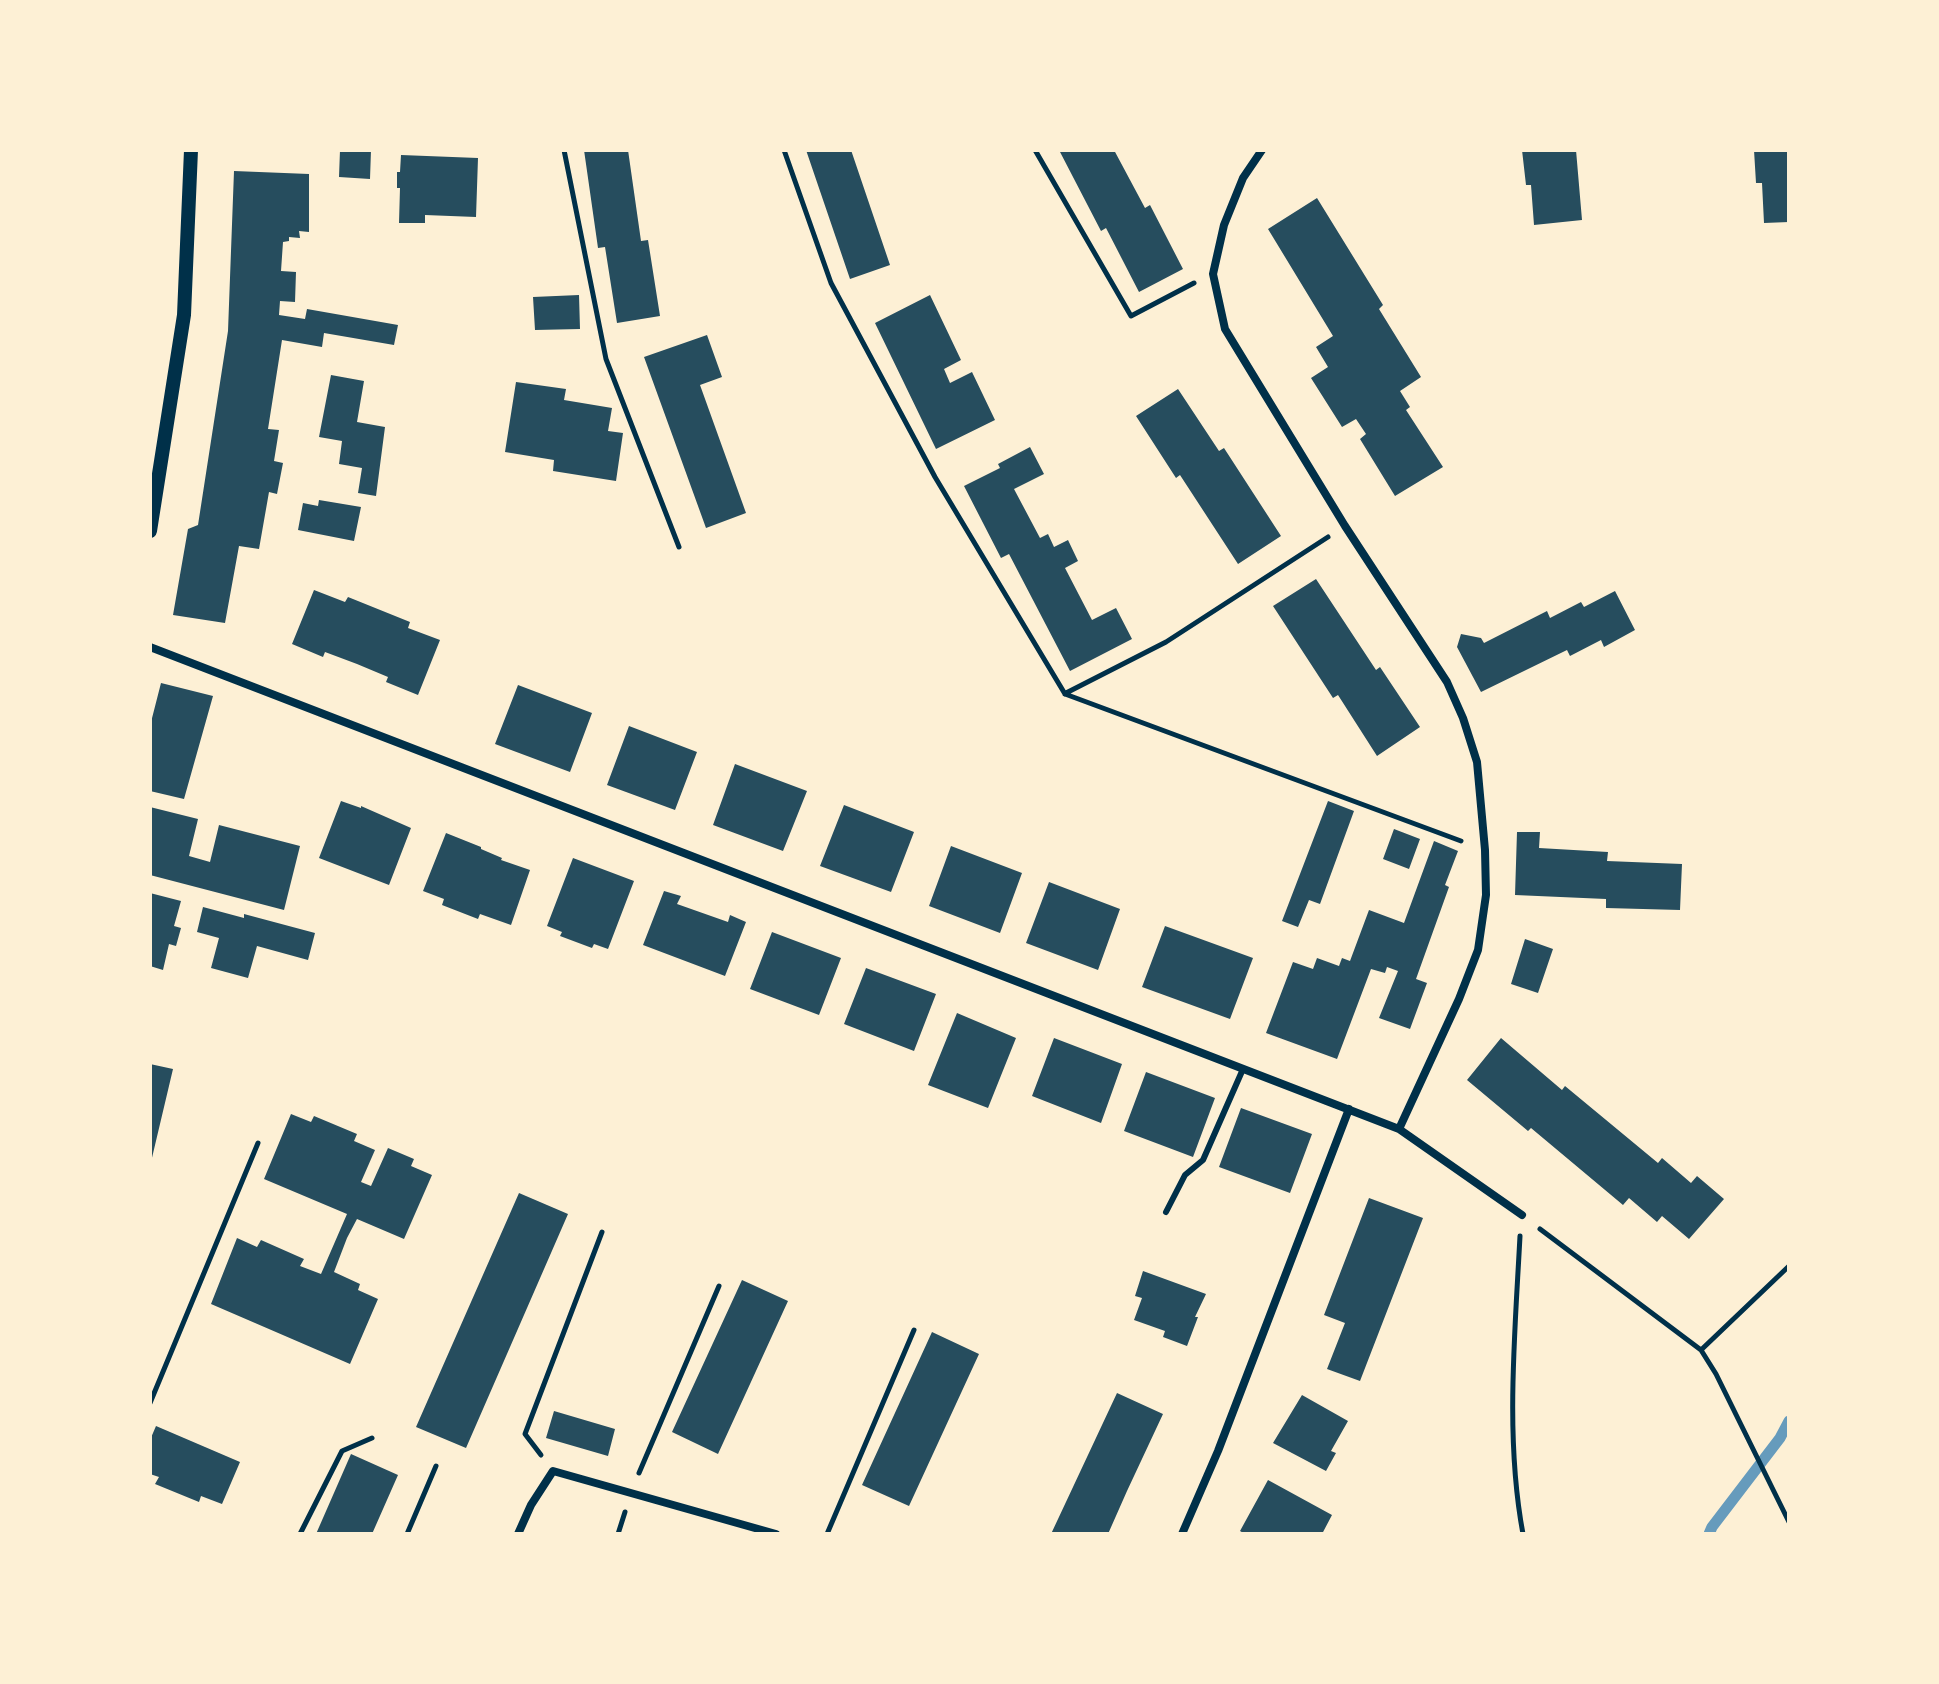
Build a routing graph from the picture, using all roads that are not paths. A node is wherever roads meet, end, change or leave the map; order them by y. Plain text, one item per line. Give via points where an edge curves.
1 (191, 150) edge
2 (1262, 150) edge
3 (150, 531) edge
4 (150, 647) edge
5 (1243, 1069) junction
6 (1349, 1109) junction
7 (1399, 1129) junction
8 (1166, 1212) dead end
9 (1522, 1215) road end
10 (518, 1534) edge
11 (776, 1534) edge
12 (1182, 1534) edge

1 - 3 street via 184,315
2 - 7 street via 1243,178 1224,225 1213,274 1225,329 1447,682 1477,762 1486,895 1478,950
4 - 5 street
5 - 6 street
5 - 8 lane via 1203,1160 1185,1175
6 - 7 street
6 - 12 street
7 - 9 street
10 - 11 street via 553,1471

